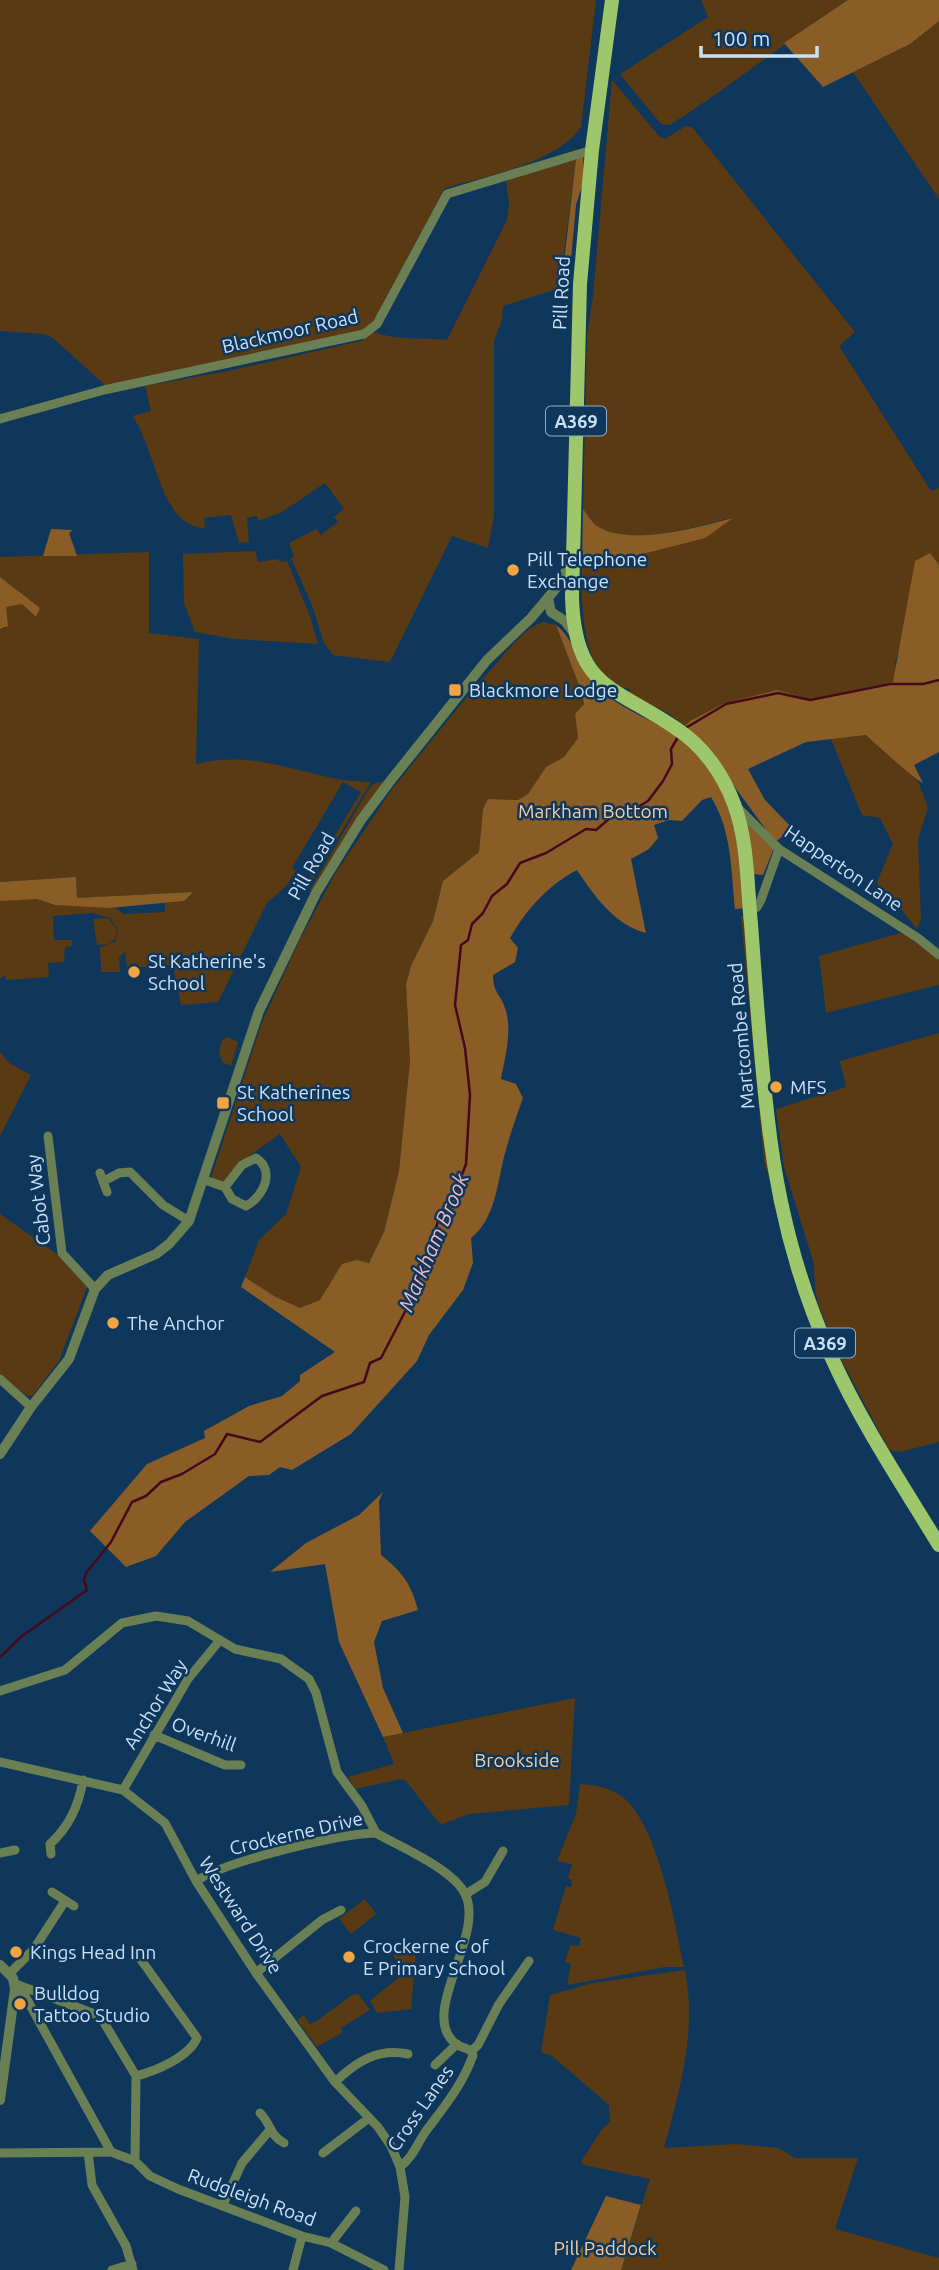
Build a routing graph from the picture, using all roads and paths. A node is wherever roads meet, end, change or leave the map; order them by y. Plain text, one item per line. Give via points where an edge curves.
1 (612, 0) edge
2 (592, 150) junction
3 (0, 419) edge
4 (573, 558) joint
5 (567, 591) junction
6 (548, 598) junction
7 (551, 612) junction
8 (531, 618) junction
9 (576, 636) junction
10 (734, 803) junction
11 (779, 849) junction
12 (750, 910) junction
13 (939, 955) edge
14 (48, 1136) dead end
15 (205, 1180) junction
16 (225, 1187) junction
17 (107, 1192) dead end
18 (189, 1221) junction
19 (95, 1289) junction
20 (0, 1379) edge
21 (31, 1407) junction
22 (0, 1454) edge
23 (939, 1545) edge
24 (220, 1640) junction
25 (0, 1691) edge
26 (155, 1735) junction
27 (0, 1762) edge
28 (241, 1766) dead end
29 (83, 1780) junction
30 (123, 1790) junction
31 (376, 1833) junction
32 (15, 1850) dead end
33 (503, 1851) dead end
34 (0, 1853) edge
35 (51, 1854) dead end
36 (196, 1881) junction
37 (52, 1892) dead end
38 (466, 1894) junction
39 (341, 1910) dead end
40 (139, 1957) dead end
41 (529, 1961) dead end
42 (0, 1965) edge
43 (256, 1973) junction
44 (15, 1981) junction
45 (457, 2044) junction
46 (471, 2051) junction
47 (408, 2054) dead end
48 (435, 2065) dead end
49 (136, 2076) junction
50 (335, 2082) junction
51 (0, 2100) edge
52 (260, 2113) dead end
53 (369, 2118) junction
54 (269, 2130) junction
55 (284, 2143) dead end
56 (0, 2152) edge
57 (89, 2152) junction
58 (111, 2152) junction
59 (323, 2153) dead end
60 (135, 2161) junction
61 (400, 2167) junction
62 (223, 2205) junction
63 (356, 2211) dead end
64 (302, 2236) junction
65 (331, 2243) junction
66 (132, 2267) edge
67 (113, 2270) edge
68 (293, 2270) edge
69 (384, 2270) edge
70 (399, 2270) edge

1 - 2 main road, Pill Road / A369
2 - 3 street, Blackmoor Road via 447,194 377,324 365,334 104,390
2 - 4 main road, Pill Road / A369 via 578,326
4 - 5 main road, Martcombe Road / A369
5 - 6 street, Pill Road
5 - 7 street, Pill Road
5 - 9 main road, Martcombe Road / A369
6 - 7 street
6 - 8 street, Pill Road
7 - 8 street, Pill Road
7 - 9 street
8 - 15 street, Pill Road via 487,660 413,753 361,820 316,893 259,1011
9 - 10 main road, Martcombe Road / A369 via 593,671 611,691 687,736 703,752
10 - 11 street, Happerton Lane
10 - 12 main road, Martcombe Road / A369
11 - 12 street via 761,900
11 - 13 street, Happerton Lane
12 - 23 main road, Martcombe Road / A369 via 775,1178 798,1267 836,1367
14 - 19 street, Cabot Way via 62,1252
15 - 16 street
15 - 18 street, Pill Road
16 - 16 street via 250,1159 256,1158 266,1169 260,1194 246,1206 232,1199
17 - 18 street via 102,1177 130,1172 163,1205
18 - 19 street via 156,1254 108,1275
19 - 21 street via 69,1359
20 - 21 street
21 - 22 street
24 - 25 street via 172,1616 140,1617 122,1623 65,1670
24 - 26 street, Anchor Way via 188,1679
24 - 31 street via 243,1651 281,1659 309,1679 337,1772
26 - 28 street, Overhill via 225,1765
26 - 30 street, Anchor Way
27 - 29 street, Westward Drive
29 - 30 street, Westward Drive
29 - 35 street via 78,1805 50,1844
30 - 36 street, Westward Drive via 165,1823
31 - 36 street, Crockerne Drive via 262,1857
31 - 38 street, Crockerne Drive via 448,1875
32 - 34 street
33 - 38 street via 485,1882
36 - 43 street, Westward Drive
37 - 44 street via 70,1904 34,1948
38 - 45 street via 469,1927 450,1983 444,2020
39 - 43 street
40 - 49 street via 197,2038 194,2046 152,2072
41 - 46 street, Cross Lanes
42 - 44 street
43 - 50 street, Westward Drive
44 - 49 street via 100,2016
44 - 51 street
44 - 58 street
45 - 46 street
45 - 48 street
46 - 61 street, Cross Lanes via 461,2082
47 - 50 street via 388,2050 355,2064
49 - 60 street
50 - 53 street, Westward Drive
52 - 54 street
53 - 59 street
53 - 61 street, Westward Drive via 391,2146
54 - 55 street
54 - 62 street via 242,2163
56 - 57 street
57 - 58 street
57 - 66 street via 92,2185 126,2246
58 - 60 street, Rudgleigh Road
60 - 62 street, Rudgleigh Road via 150,2176
61 - 70 street, Cross Lanes via 405,2224
62 - 64 street, Rudgleigh Road
63 - 65 street
64 - 65 street, Rudgleigh Road
64 - 68 street
65 - 69 street, Rudgleigh Road
66 - 67 street

